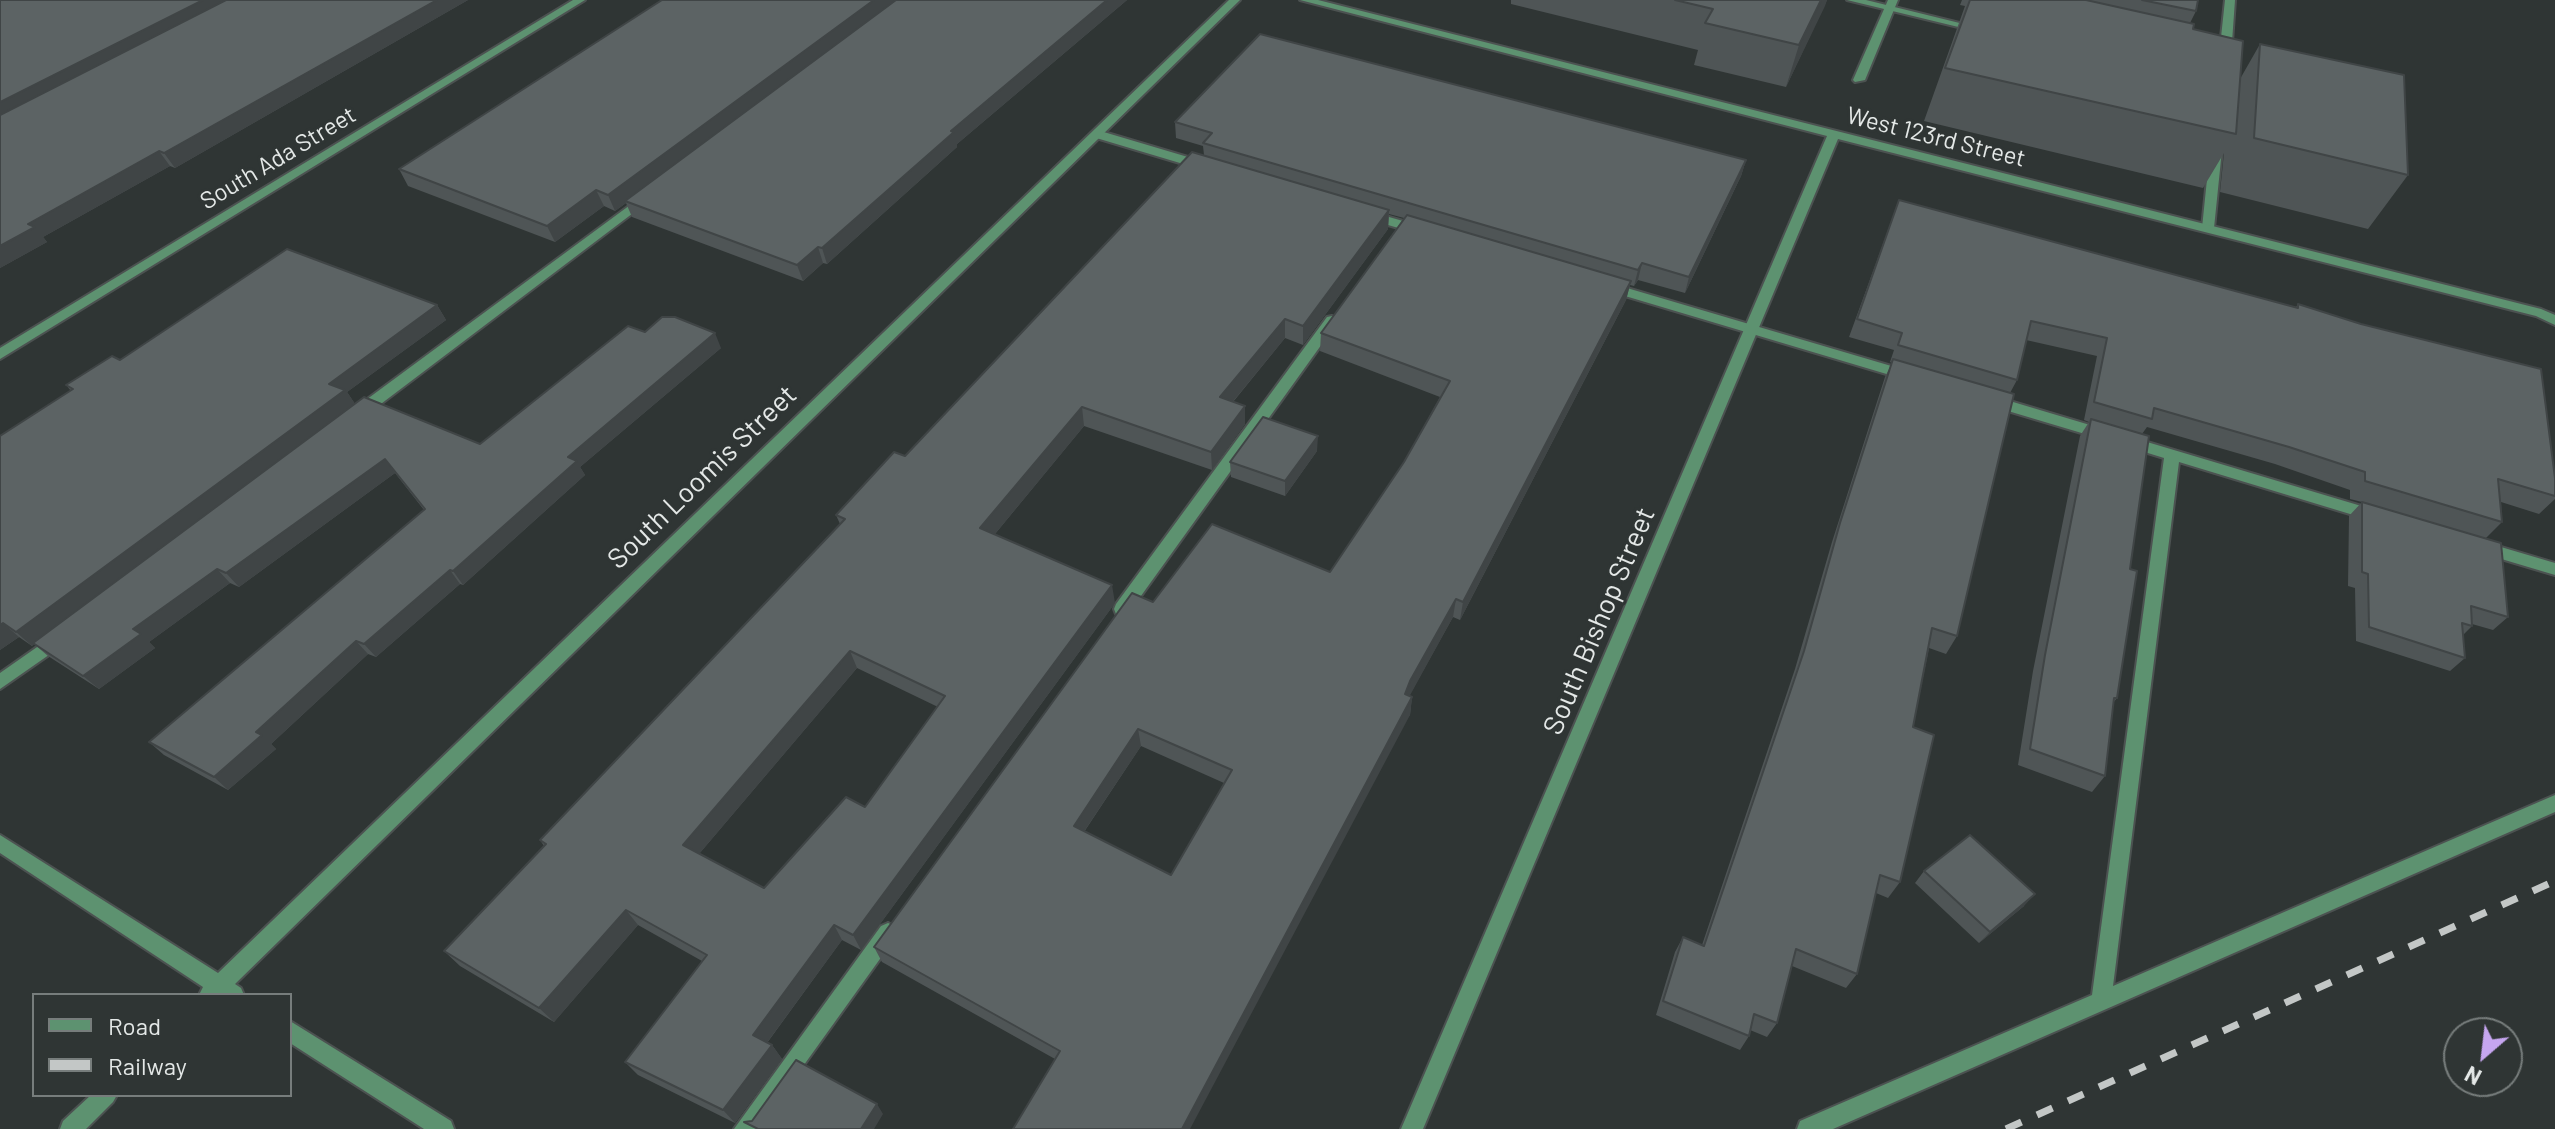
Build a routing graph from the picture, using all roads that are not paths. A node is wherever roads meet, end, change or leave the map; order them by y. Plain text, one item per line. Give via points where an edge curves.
1 (580, 0) edge
2 (1235, 0) edge
3 (1305, 0) edge
4 (1852, 0) edge
5 (2230, 0) edge
6 (1891, 4) edge
7 (1995, 32) edge
8 (2223, 69) edge
9 (1859, 80) dead end
10 (2218, 130) edge
11 (1097, 134) junction
12 (1834, 134) junction
13 (1222, 171) edge
14 (657, 190) edge
15 (1356, 211) edge
16 (2208, 228) junction
17 (1432, 234) edge
18 (1600, 284) edge
19 (1345, 302) edge
20 (2555, 321) edge
21 (1751, 329) junction
22 (0, 354) edge
23 (1918, 379) edge
24 (1978, 397) edge
25 (341, 426) edge
26 (2172, 455) junction
27 (2386, 519) edge
28 (2463, 542) edge
29 (2555, 569) edge
30 (76, 625) edge
31 (1110, 625) edge
32 (0, 682) edge
33 (2555, 803) edge
34 (0, 843) edge
35 (895, 922) edge
36 (220, 992) edge
37 (2101, 1001) junction
38 (292, 1032) edge
39 (104, 1097) edge
40 (71, 1129) edge
41 (443, 1129) edge
42 (745, 1129) edge
43 (1412, 1129) edge
44 (1808, 1129) edge

1 - 22 street, South Ada Street
2 - 11 street, South Loomis Street
3 - 12 street, West 123rd Street
4 - 6 street
5 - 8 street
6 - 7 street
6 - 9 street
10 - 16 street
11 - 13 street
11 - 36 street, South Loomis Street
12 - 16 street, West 123rd Street
12 - 21 street, South Bishop Street
14 - 25 street
15 - 17 street via 1396,231
16 - 20 street, West 123rd Street via 2541,313
18 - 21 street
19 - 31 street
21 - 23 street
21 - 43 street, South Bishop Street
24 - 26 street
26 - 27 street
26 - 37 street
28 - 29 street
30 - 32 street
33 - 37 street
34 - 36 street
35 - 42 street
37 - 44 street
38 - 41 street
39 - 40 street

